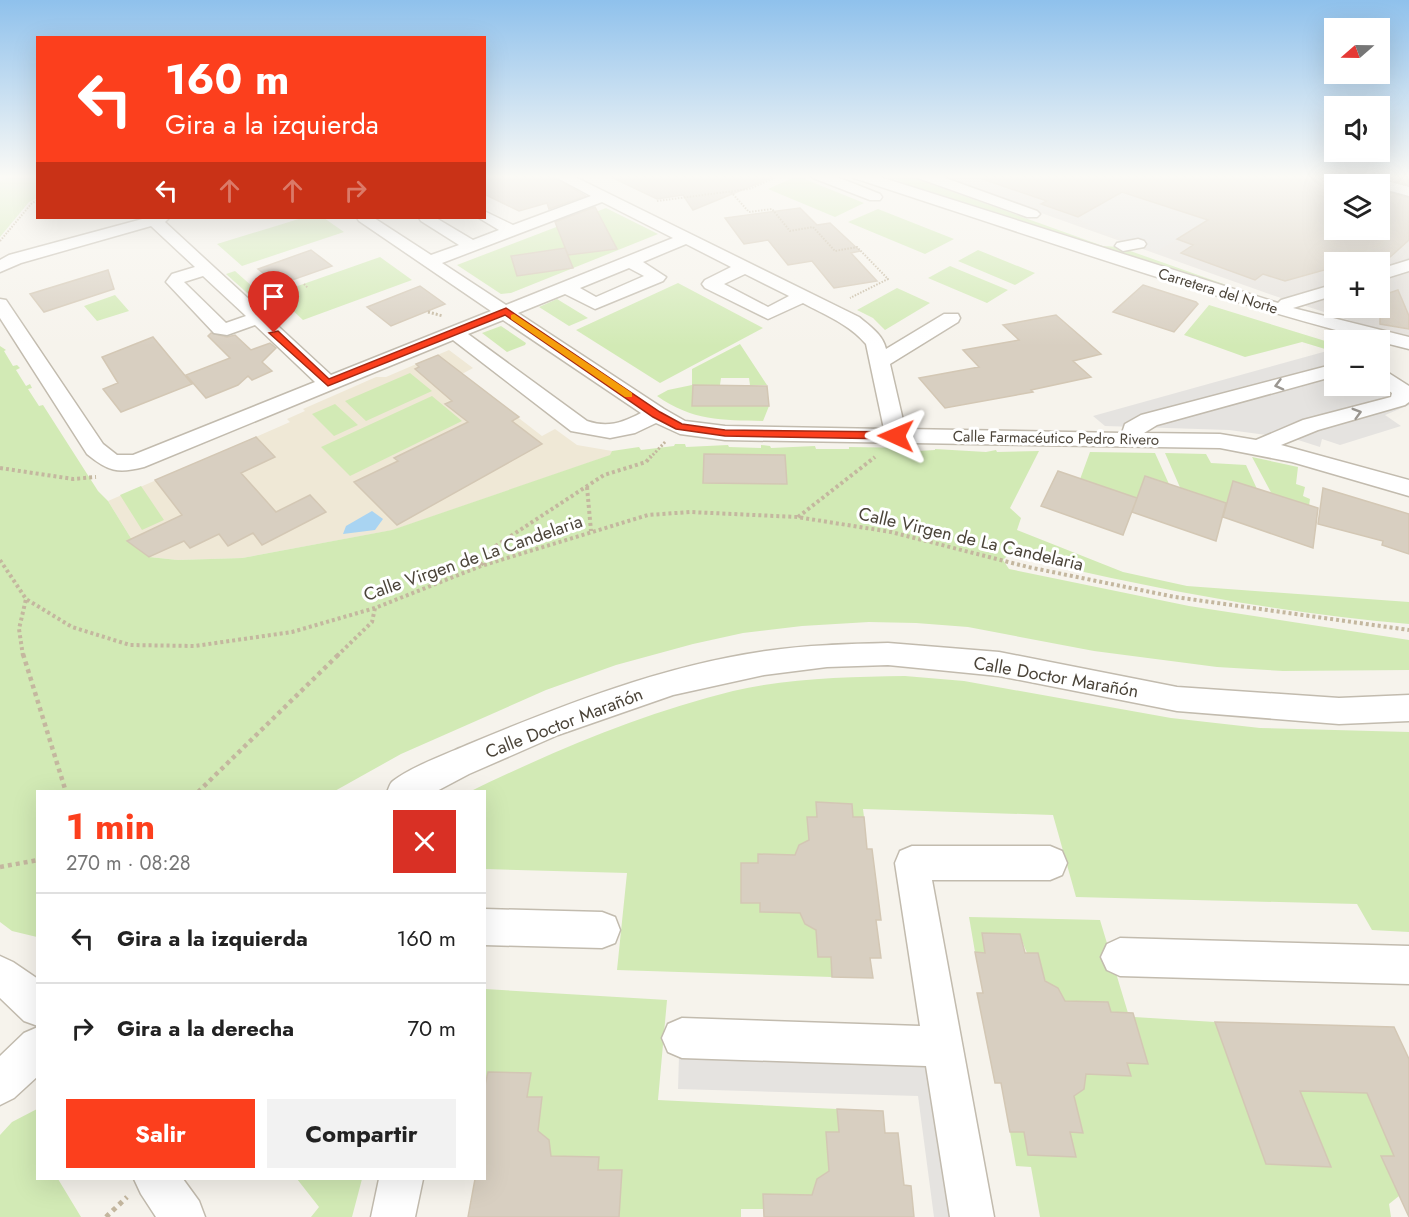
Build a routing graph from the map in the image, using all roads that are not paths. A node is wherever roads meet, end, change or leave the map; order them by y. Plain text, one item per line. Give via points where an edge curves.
1 (113, 232) edge
2 (171, 232) edge
3 (385, 232) edge
4 (448, 232) edge
5 (510, 232) edge
6 (674, 232) edge
7 (991, 232) edge
8 (1001, 232) edge
9 (1035, 232) edge
10 (1090, 232) edge
11 (687, 238) junction
12 (471, 246) junction
13 (1048, 248) junction
14 (429, 261) junction
15 (629, 261) junction
16 (1409, 266) edge
17 (0, 267) edge
18 (746, 267) junction
19 (207, 269) junction
20 (1390, 272) edge
21 (566, 287) junction
22 (1324, 292) edge
23 (802, 296) junction
24 (0, 304) edge
25 (1287, 304) junction
26 (506, 311) junction
27 (258, 318) junction
28 (951, 318) dead end
29 (1341, 330) edge
30 (1350, 330) edge
31 (454, 332) junction
32 (1324, 333) edge
33 (1390, 342) edge
34 (1409, 343) edge
35 (1390, 347) edge
36 (1409, 355) edge
37 (879, 362) junction
38 (1324, 373) edge
39 (328, 383) junction
40 (1390, 383) edge
41 (656, 414) junction
42 (896, 436) junction
43 (1132, 440) junction
44 (1262, 446) junction
45 (1409, 488) edge
46 (1409, 708) edge
47 (408, 790) edge
48 (1050, 863) dead end
49 (486, 927) edge
50 (602, 930) dead end
51 (1120, 957) dead end
52 (1409, 965) edge
53 (0, 975) edge
54 (36, 1005) edge
55 (682, 1038) dead end
56 (943, 1047) junction
57 (36, 1049) edge
58 (0, 1084) edge
59 (157, 1180) edge
60 (401, 1180) edge
61 (183, 1217) edge
62 (393, 1217) edge
63 (972, 1217) edge

1 - 17 street
2 - 19 street
3 - 14 street, Calle Farmacéutico Pedro Rivero
4 - 12 street
5 - 12 street
6 - 11 street
7 - 13 street, Carretera del Norte
8 - 13 street, Carretera del Norte
9 - 29 street, Carretera del Norte
10 - 25 street
11 - 15 street
11 - 18 street
12 - 14 street
13 - 32 street, Carretera del Norte
14 - 26 street, Calle Farmacéutico Pedro Rivero
15 - 21 street
15 - 21 street via 657,277 595,304
16 - 20 street
18 - 23 street
18 - 23 street via 711,284 768,314
19 - 27 street
19 - 27 street via 175,282 220,329
21 - 26 street
22 - 25 street
23 - 37 street via 866,332 875,343
24 - 39 street via 95,448 112,463 136,462
25 - 30 street
26 - 31 street
26 - 41 street, Calle Farmacéutico Pedro Rivero
27 - 39 street
28 - 37 street
31 - 39 street
31 - 41 street via 579,426 599,433 628,429
33 - 34 street, Carretera del Norte
35 - 36 street, Carretera del Norte
37 - 42 street
38 -> 43 street via 1149,420 1133,429
44 -> 40 street via 1296,431 1398,401 1402,391
41 - 42 street, Calle Farmacéutico Pedro Rivero via 680,427 725,433
42 - 43 street, Calle Farmacéutico Pedro Rivero
43 - 44 street, Calle Farmacéutico Pedro Rivero via 1220,441
44 - 45 street, Calle Farmacéutico Pedro Rivero
46 - 47 street, Calle Doctor Marañón via 1339,711 1177,699 999,664 888,654 827,656 752,665 609,703 458,764
48 - 56 street via 912,863
49 - 50 street
51 - 52 street
53 - 54 street
55 - 56 street
56 - 63 street
57 - 58 street
59 - 61 street
60 - 62 street

